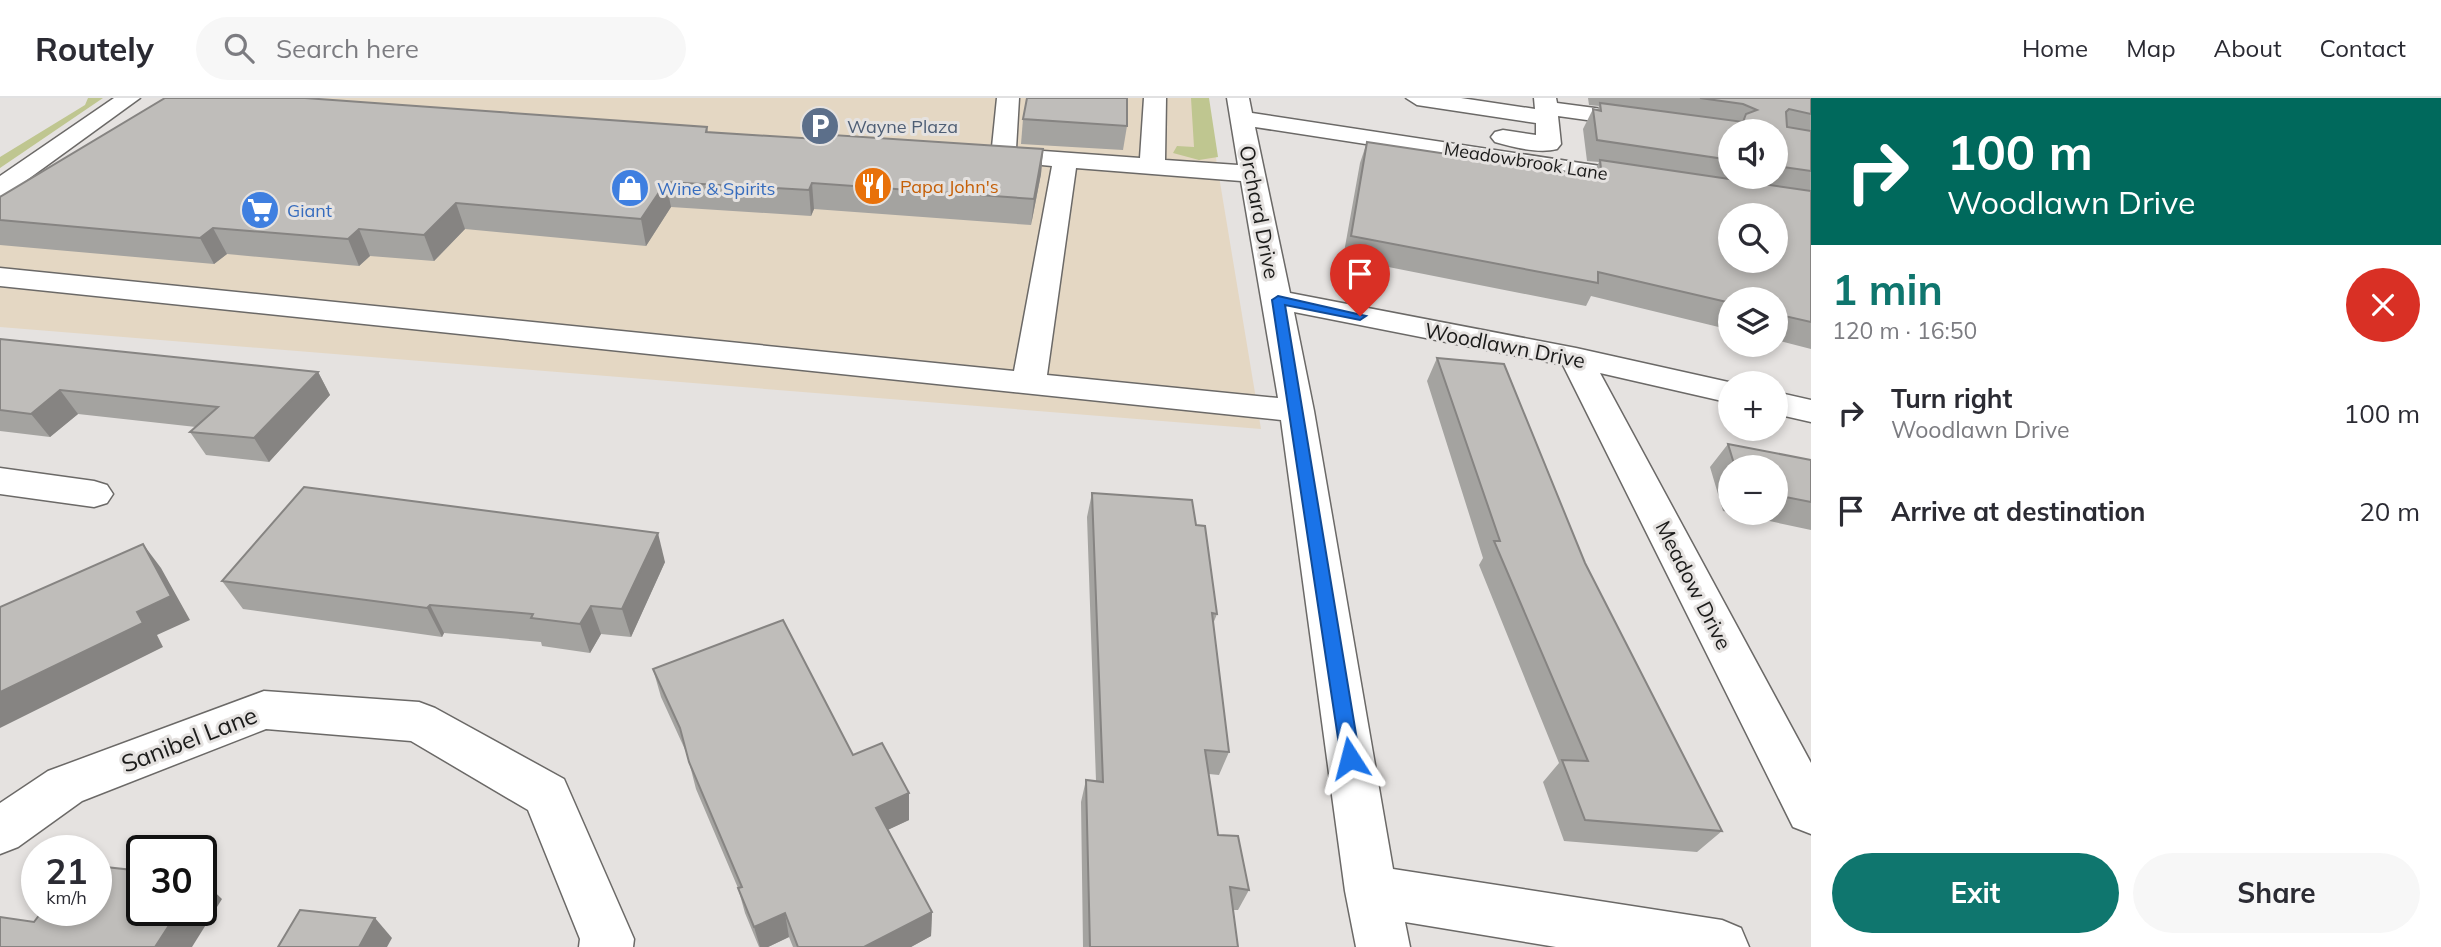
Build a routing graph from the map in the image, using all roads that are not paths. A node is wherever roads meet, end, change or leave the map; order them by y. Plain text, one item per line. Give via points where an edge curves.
1 (129, 98) edge
2 (1009, 98) edge
3 (1155, 98) edge
4 (1417, 98) edge
5 (1240, 108) edge
6 (1546, 108) edge
7 (1334, 109) dead end
8 (1718, 131) edge
9 (966, 152) edge
10 (1003, 155) junction
11 (1065, 160) junction
12 (1153, 166) junction
13 (1253, 174) junction
14 (1662, 182) edge
15 (0, 188) edge
16 (0, 277) edge
17 (1278, 300) junction
18 (1576, 359) junction
19 (1029, 383) junction
20 (1718, 390) edge
21 (1788, 406) edge
22 (1297, 411) junction
23 (1811, 411) edge
24 (0, 481) edge
25 (94, 494) dead end
26 (1811, 811) edge
27 (0, 831) edge
28 (1371, 891) junction
29 (606, 947) edge
30 (1383, 947) edge
31 (1722, 947) edge

1 - 15 street
2 - 10 street
3 - 12 street
4 - 6 street
5 - 13 street, Orchard Drive
5 - 14 street, Meadowbrook Lane
6 - 7 street via 1549,144
6 - 8 street
9 - 10 street
10 - 11 street
11 - 12 street
11 - 19 street
12 - 13 street
13 - 17 street, Orchard Drive
16 - 19 street
17 - 18 street, Woodlawn Drive
17 - 22 street, Orchard Drive
18 - 20 street, Woodlawn Drive
18 - 26 street, Meadow Drive
19 - 22 street
21 - 23 street
22 - 28 street, Orchard Drive
24 - 25 street
27 - 29 street, Sanibel Lane via 65,786 264,710 419,722 547,795 607,939
28 - 30 street, Orchard Drive
28 - 31 street

